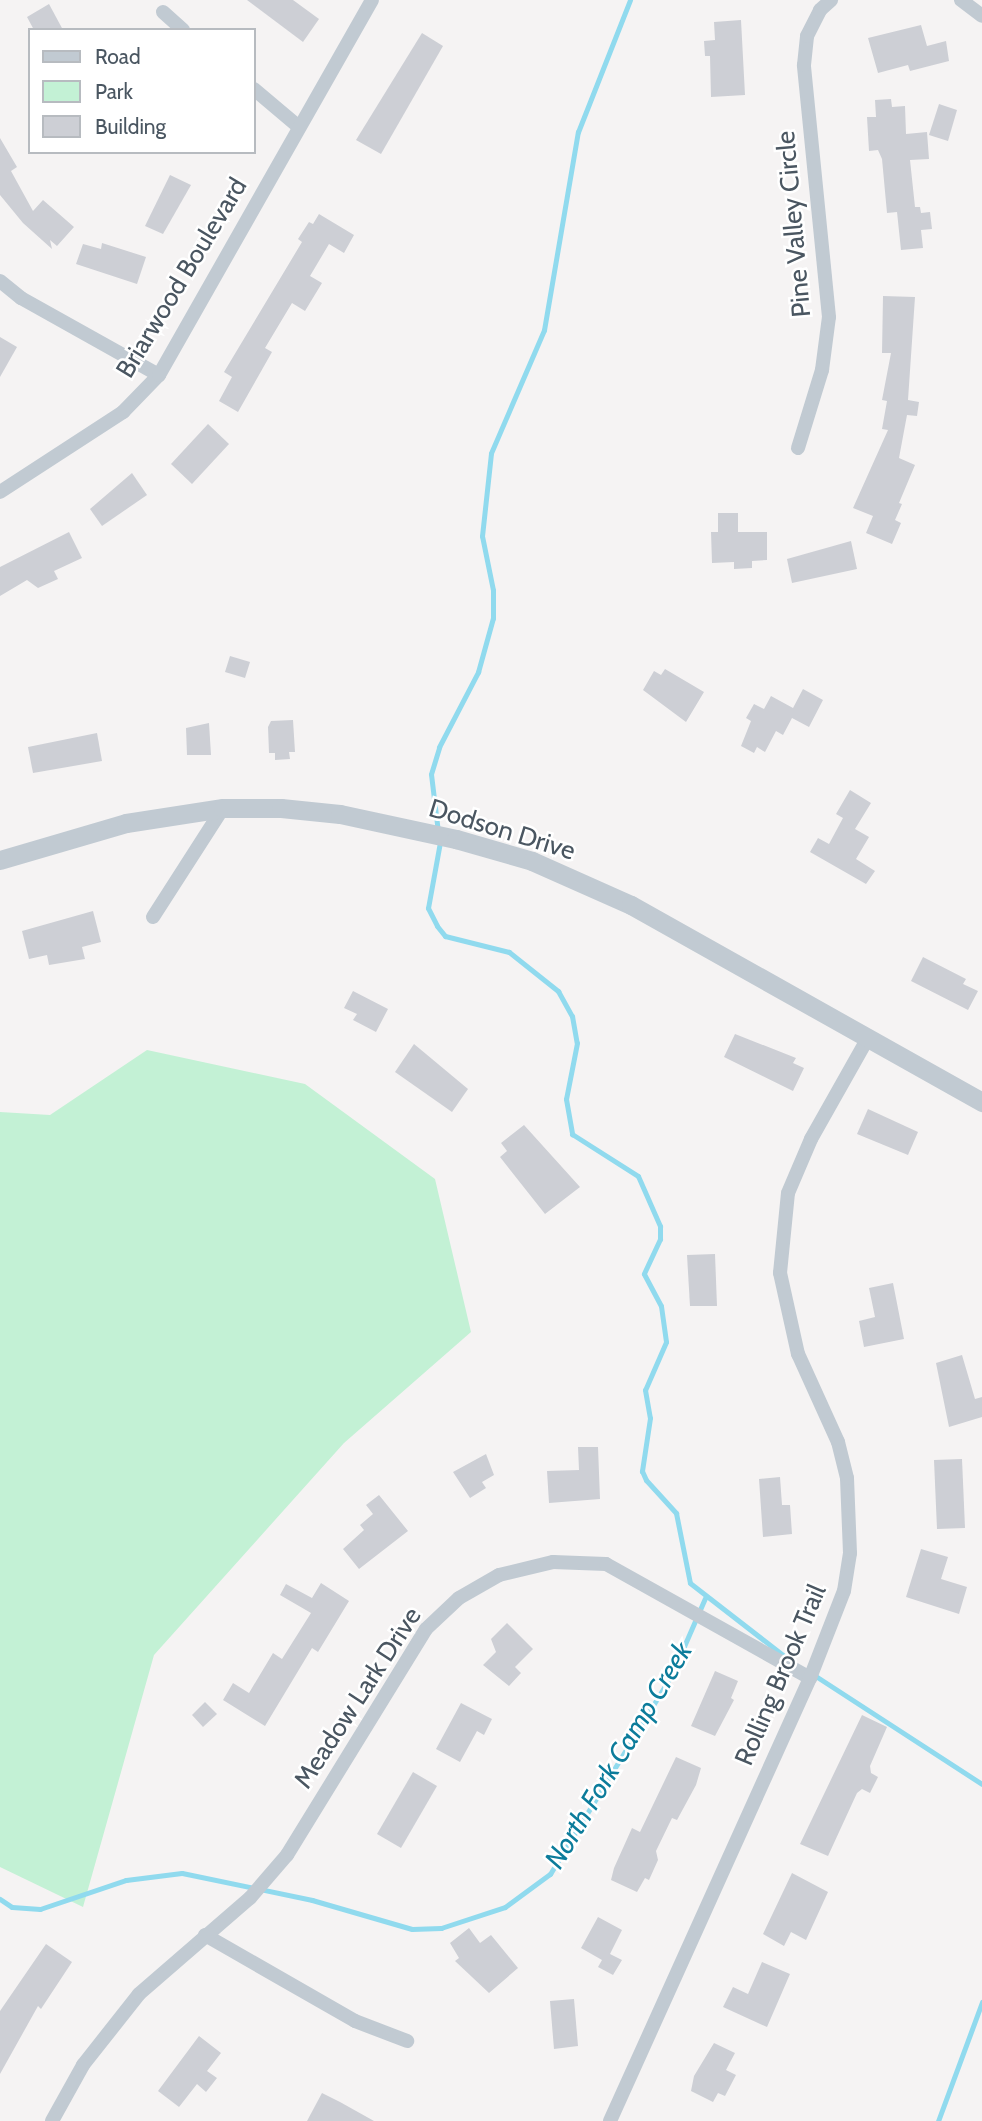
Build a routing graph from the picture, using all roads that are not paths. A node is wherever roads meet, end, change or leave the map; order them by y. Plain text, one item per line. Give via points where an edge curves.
1 (372, 0) edge
2 (831, 0) edge
3 (961, 0) edge
4 (163, 12) dead end
5 (982, 16) edge
6 (181, 28) edge
7 (256, 91) edge
8 (299, 127) junction
9 (0, 281) edge
10 (159, 375) junction
11 (798, 448) dead end
12 (0, 492) edge
13 (223, 808) junction
14 (0, 860) edge
15 (153, 917) dead end
16 (868, 1038) junction
17 (982, 1102) edge
18 (810, 1678) junction
19 (205, 1935) junction
20 (407, 2041) dead end
21 (52, 2121) edge
22 (610, 2121) edge

1 - 8 street, Briarwood Boulevard
2 - 11 street, Pine Valley Circle via 820,10 807,36 804,65 829,317 822,370
3 - 5 street
4 - 6 street
7 - 8 street
8 - 10 street, Briarwood Boulevard
9 - 10 street via 21,298
10 - 12 street, Briarwood Boulevard via 123,412
13 - 14 street, Dodson Drive via 126,823
13 - 15 street
13 - 16 street, Dodson Drive via 282,807 340,814 532,861 631,905
16 - 17 street, Dodson Drive
16 - 18 street, Rolling Brook Trail via 811,1139 788,1193 783,1221 780,1273 788,1322 838,1442 851,1511 844,1591
18 - 19 street, Meadow Lark Drive via 606,1564 553,1562 499,1575 459,1598 426,1629 287,1855 250,1898
18 - 22 street, Rolling Brook Trail
19 - 20 street via 355,2021
19 - 21 street, Meadow Lark Drive via 139,1994 83,2064

